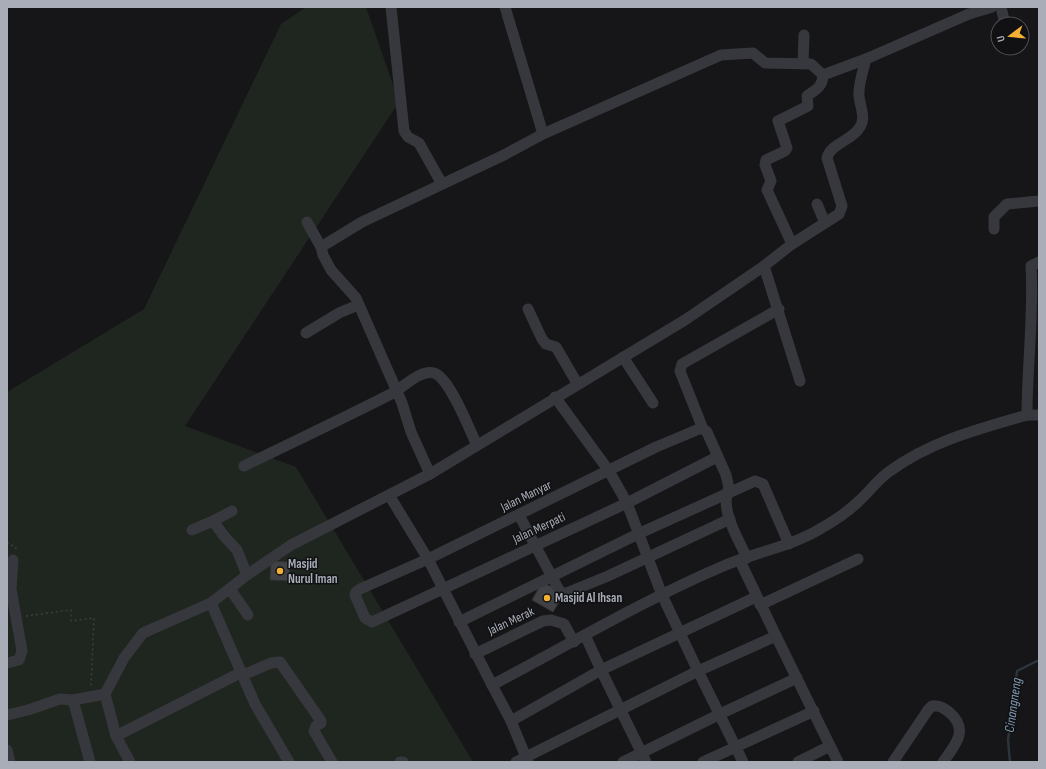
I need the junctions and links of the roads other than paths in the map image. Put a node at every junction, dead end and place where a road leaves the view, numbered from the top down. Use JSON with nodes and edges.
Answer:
{"nodes":[{"id":1,"x":391,"y":7,"type":"edge"},
{"id":2,"x":506,"y":7,"type":"edge"},
{"id":3,"x":992,"y":7,"type":"edge"},
{"id":4,"x":804,"y":35,"type":"dead end"},
{"id":5,"x":866,"y":59,"type":"junction"},
{"id":6,"x":803,"y":63,"type":"junction"},
{"id":7,"x":823,"y":75,"type":"junction"},
{"id":8,"x":543,"y":134,"type":"junction"},
{"id":9,"x":442,"y":184,"type":"junction"},
{"id":10,"x":1039,"y":201,"type":"edge"},
{"id":11,"x":817,"y":204,"type":"dead end"},
{"id":12,"x":307,"y":222,"type":"dead end"},
{"id":13,"x":824,"y":223,"type":"junction"},
{"id":14,"x":994,"y":229,"type":"dead end"},
{"id":15,"x":792,"y":244,"type":"junction"},
{"id":16,"x":321,"y":247,"type":"junction"},
{"id":17,"x":1039,"y":262,"type":"edge"},
{"id":18,"x":764,"y":266,"type":"junction"},
{"id":19,"x":358,"y":305,"type":"junction"},
{"id":20,"x":528,"y":309,"type":"dead end"},
{"id":21,"x":779,"y":309,"type":"junction"},
{"id":22,"x":306,"y":333,"type":"dead end"},
{"id":23,"x":623,"y":358,"type":"junction"},
{"id":24,"x":800,"y":381,"type":"dead end"},
{"id":25,"x":577,"y":383,"type":"junction"},
{"id":26,"x":397,"y":391,"type":"junction"},
{"id":27,"x":555,"y":397,"type":"junction"},
{"id":28,"x":653,"y":403,"type":"dead end"},
{"id":29,"x":1027,"y":415,"type":"junction"},
{"id":30,"x":1039,"y":415,"type":"edge"},
{"id":31,"x":703,"y":429,"type":"junction"},
{"id":32,"x":477,"y":445,"type":"junction"},
{"id":33,"x":717,"y":457,"type":"junction"},
{"id":34,"x":244,"y":466,"type":"dead end"},
{"id":35,"x":609,"y":471,"type":"junction"},
{"id":36,"x":430,"y":474,"type":"junction"},
{"id":37,"x":389,"y":495,"type":"junction"},
{"id":38,"x":726,"y":495,"type":"junction"},
{"id":39,"x":627,"y":503,"type":"junction"},
{"id":40,"x":232,"y":511,"type":"dead end"},
{"id":41,"x":519,"y":515,"type":"junction"},
{"id":42,"x":730,"y":519,"type":"junction"},
{"id":43,"x":213,"y":521,"type":"junction"},
{"id":44,"x":192,"y":530,"type":"dead end"},
{"id":45,"x":640,"y":534,"type":"junction"},
{"id":46,"x":536,"y":544,"type":"junction"},
{"id":47,"x":789,"y":544,"type":"junction"},
{"id":48,"x":648,"y":557,"type":"junction"},
{"id":49,"x":428,"y":559,"type":"junction"},
{"id":50,"x":743,"y":559,"type":"junction"},
{"id":51,"x":858,"y":559,"type":"dead end"},
{"id":52,"x":13,"y":560,"type":"dead end"},
{"id":53,"x":247,"y":575,"type":"junction"},
{"id":54,"x":552,"y":575,"type":"junction"},
{"id":55,"x":230,"y":589,"type":"junction"},
{"id":56,"x":444,"y":589,"type":"junction"},
{"id":57,"x":662,"y":595,"type":"junction"},
{"id":58,"x":758,"y":601,"type":"junction"},
{"id":59,"x":211,"y":603,"type":"junction"},
{"id":60,"x":248,"y":616,"type":"dead end"},
{"id":61,"x":372,"y":622,"type":"joint"},
{"id":62,"x":459,"y":622,"type":"junction"},
{"id":63,"x":680,"y":632,"type":"junction"},
{"id":64,"x":585,"y":635,"type":"junction"},
{"id":65,"x":776,"y":636,"type":"junction"},
{"id":66,"x":574,"y":642,"type":"junction"},
{"id":67,"x":475,"y":654,"type":"junction"},
{"id":68,"x":7,"y":663,"type":"edge"},
{"id":69,"x":601,"y":670,"type":"junction"},
{"id":70,"x":698,"y":671,"type":"junction"},
{"id":71,"x":242,"y":674,"type":"junction"},
{"id":72,"x":797,"y":678,"type":"junction"},
{"id":73,"x":492,"y":685,"type":"junction"},
{"id":74,"x":105,"y":694,"type":"junction"},
{"id":75,"x":73,"y":700,"type":"junction"},
{"id":76,"x":620,"y":709,"type":"junction"},
{"id":77,"x":814,"y":711,"type":"junction"},
{"id":78,"x":7,"y":714,"type":"edge"},
{"id":79,"x":720,"y":714,"type":"junction"},
{"id":80,"x":510,"y":721,"type":"junction"},
{"id":81,"x":116,"y":736,"type":"junction"},
{"id":82,"x":735,"y":746,"type":"junction"},
{"id":83,"x":830,"y":746,"type":"junction"},
{"id":84,"x":7,"y":750,"type":"edge"},
{"id":85,"x":644,"y":757,"type":"edge"},
{"id":86,"x":523,"y":760,"type":"edge"},
{"id":87,"x":10,"y":762,"type":"edge"},
{"id":88,"x":90,"y":762,"type":"edge"},
{"id":89,"x":130,"y":762,"type":"edge"},
{"id":90,"x":290,"y":762,"type":"edge"},
{"id":91,"x":332,"y":762,"type":"edge"},
{"id":92,"x":400,"y":762,"type":"edge"},
{"id":93,"x":403,"y":762,"type":"edge"},
{"id":94,"x":623,"y":762,"type":"edge"},
{"id":95,"x":703,"y":762,"type":"edge"},
{"id":96,"x":743,"y":762,"type":"edge"},
{"id":97,"x":798,"y":762,"type":"edge"},
{"id":98,"x":838,"y":762,"type":"edge"},
{"id":99,"x":893,"y":762,"type":"edge"},
{"id":100,"x":943,"y":762,"type":"edge"}],
"edges":[{"from":1,"to":9,"type":"street"},
{"from":2,"to":8,"type":"street"},
{"from":3,"to":5,"type":"street"},
{"from":4,"to":6,"type":"street"},
{"from":5,"to":7,"type":"street"},
{"from":5,"to":13,"type":"street"},
{"from":6,"to":7,"type":"street"},
{"from":6,"to":8,"type":"street"},
{"from":7,"to":15,"type":"street"},
{"from":8,"to":9,"type":"street"},
{"from":9,"to":16,"type":"street"},
{"from":10,"to":14,"type":"street"},
{"from":11,"to":13,"type":"street"},
{"from":12,"to":16,"type":"street"},
{"from":13,"to":15,"type":"street"},
{"from":15,"to":18,"type":"street"},
{"from":16,"to":19,"type":"street"},
{"from":17,"to":29,"type":"street"},
{"from":18,"to":21,"type":"street"},
{"from":18,"to":23,"type":"street"},
{"from":19,"to":22,"type":"street"},
{"from":19,"to":26,"type":"street"},
{"from":20,"to":25,"type":"street"},
{"from":21,"to":24,"type":"street"},
{"from":21,"to":31,"type":"street"},
{"from":23,"to":25,"type":"street"},
{"from":23,"to":28,"type":"street"},
{"from":25,"to":27,"type":"street"},
{"from":26,"to":32,"type":"street"},
{"from":26,"to":34,"type":"street"},
{"from":26,"to":36,"type":"street"},
{"from":27,"to":32,"type":"street"},
{"from":27,"to":35,"type":"street"},
{"from":29,"to":30,"type":"street"},
{"from":29,"to":47,"type":"street"},
{"from":31,"to":33,"type":"street"},
{"from":31,"to":35,"type":"street","name":"Jalan Manyar"},
{"from":32,"to":36,"type":"street"},
{"from":33,"to":38,"type":"street"},
{"from":33,"to":39,"type":"street","name":"Jalan Merpati"},
{"from":35,"to":39,"type":"street"},
{"from":35,"to":41,"type":"street","name":"Jalan Manyar"},
{"from":36,"to":37,"type":"street"},
{"from":37,"to":49,"type":"street"},
{"from":37,"to":53,"type":"street"},
{"from":38,"to":42,"type":"street"},
{"from":38,"to":45,"type":"street"},
{"from":38,"to":47,"type":"street"},
{"from":39,"to":45,"type":"street"},
{"from":39,"to":46,"type":"street","name":"Jalan Merpati"},
{"from":40,"to":43,"type":"street"},
{"from":41,"to":46,"type":"street"},
{"from":41,"to":49,"type":"street","name":"Jalan Manyar"},
{"from":42,"to":48,"type":"street"},
{"from":42,"to":50,"type":"street"},
{"from":43,"to":44,"type":"street"},
{"from":43,"to":53,"type":"street"},
{"from":45,"to":48,"type":"street"},
{"from":45,"to":54,"type":"street"},
{"from":46,"to":54,"type":"street"},
{"from":46,"to":56,"type":"street","name":"Jalan Merpati"},
{"from":47,"to":50,"type":"street"},
{"from":48,"to":54,"type":"street"},
{"from":48,"to":57,"type":"street"},
{"from":49,"to":56,"type":"street"},
{"from":49,"to":61,"type":"street","name":"Jalan Manyar"},
{"from":50,"to":57,"type":"street"},
{"from":50,"to":58,"type":"street"},
{"from":51,"to":58,"type":"street"},
{"from":52,"to":68,"type":"street"},
{"from":53,"to":55,"type":"street"},
{"from":54,"to":62,"type":"street"},
{"from":55,"to":59,"type":"street"},
{"from":55,"to":60,"type":"street"},
{"from":56,"to":61,"type":"street","name":"Jalan Merpati"},
{"from":56,"to":62,"type":"street"},
{"from":57,"to":63,"type":"street"},
{"from":57,"to":64,"type":"street"},
{"from":58,"to":63,"type":"street"},
{"from":58,"to":65,"type":"street"},
{"from":59,"to":71,"type":"street"},
{"from":59,"to":74,"type":"street"},
{"from":62,"to":67,"type":"street"},
{"from":63,"to":69,"type":"street"},
{"from":63,"to":70,"type":"street"},
{"from":64,"to":66,"type":"street"},
{"from":64,"to":69,"type":"street"},
{"from":65,"to":70,"type":"street"},
{"from":65,"to":72,"type":"street"},
{"from":66,"to":67,"type":"street","name":"Jalan Merak"},
{"from":66,"to":73,"type":"street"},
{"from":67,"to":73,"type":"street"},
{"from":69,"to":76,"type":"street"},
{"from":69,"to":80,"type":"street"},
{"from":70,"to":76,"type":"street"},
{"from":70,"to":79,"type":"street"},
{"from":71,"to":81,"type":"street"},
{"from":71,"to":90,"type":"street"},
{"from":71,"to":91,"type":"street"},
{"from":72,"to":77,"type":"street"},
{"from":72,"to":79,"type":"street"},
{"from":73,"to":80,"type":"street"},
{"from":74,"to":75,"type":"street"},
{"from":74,"to":81,"type":"street"},
{"from":75,"to":78,"type":"street"},
{"from":75,"to":88,"type":"street"},
{"from":76,"to":85,"type":"street"},
{"from":76,"to":86,"type":"street"},
{"from":77,"to":82,"type":"street"},
{"from":77,"to":83,"type":"street"},
{"from":79,"to":82,"type":"street"},
{"from":79,"to":85,"type":"street"},
{"from":80,"to":86,"type":"street"},
{"from":81,"to":89,"type":"street"},
{"from":82,"to":95,"type":"street"},
{"from":82,"to":96,"type":"street"},
{"from":83,"to":97,"type":"street"},
{"from":83,"to":98,"type":"street"},
{"from":84,"to":87,"type":"street"},
{"from":85,"to":94,"type":"street"},
{"from":92,"to":93,"type":"street"},
{"from":99,"to":100,"type":"street"}]}
